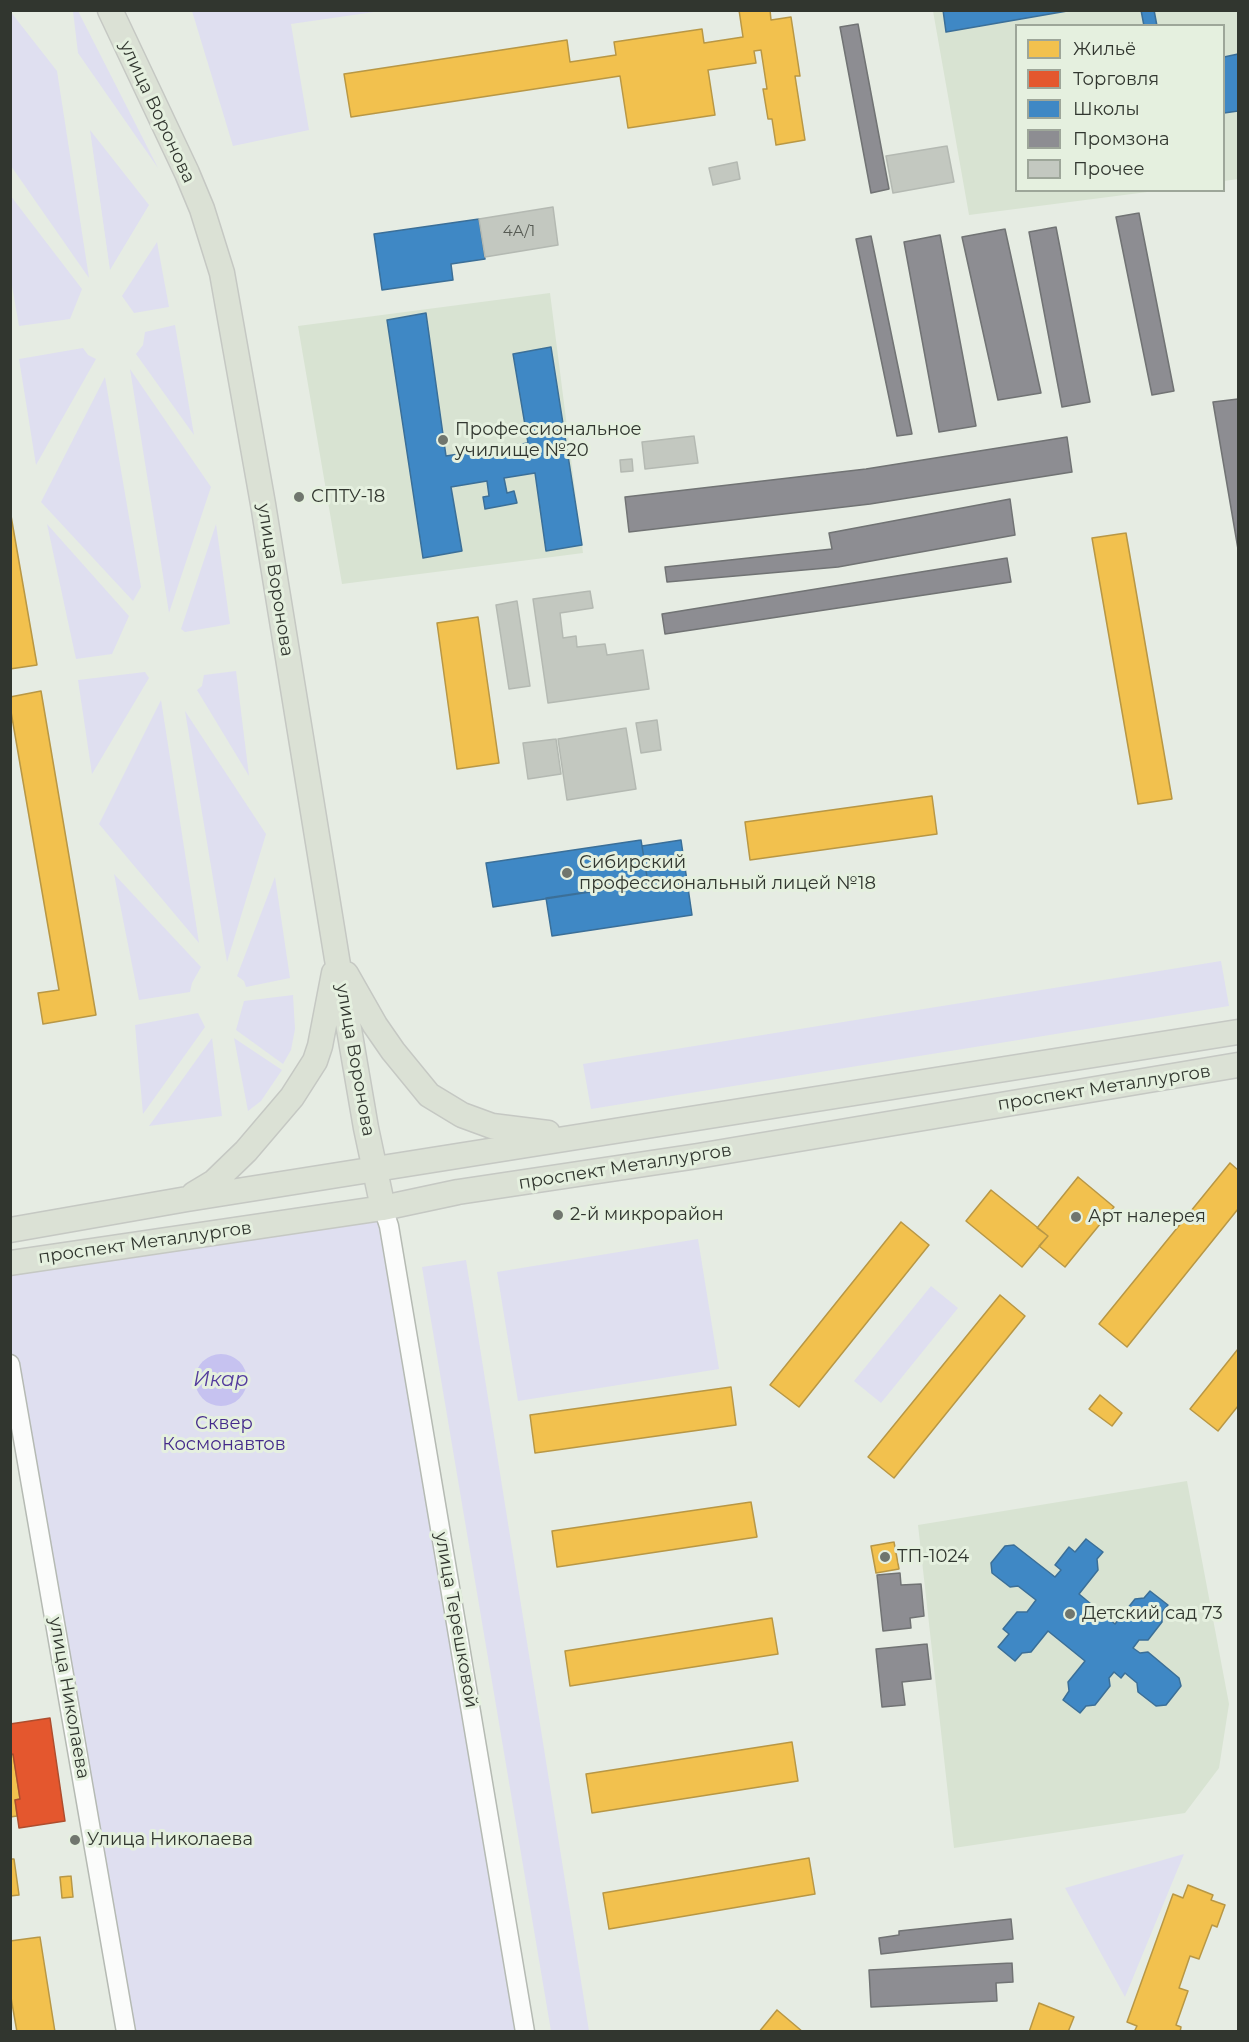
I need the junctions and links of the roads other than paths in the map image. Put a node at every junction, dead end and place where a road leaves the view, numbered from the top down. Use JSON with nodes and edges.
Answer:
{"nodes":[{"id":1,"x":110,"y":10,"type":"edge"},
{"id":2,"x":337,"y":959,"type":"junction"},
{"id":3,"x":1239,"y":1032,"type":"edge"},
{"id":4,"x":1239,"y":1065,"type":"edge"},
{"id":5,"x":592,"y":1134,"type":"junction"},
{"id":6,"x":375,"y":1170,"type":"junction"},
{"id":7,"x":187,"y":1199,"type":"junction"},
{"id":8,"x":383,"y":1208,"type":"junction"},
{"id":9,"x":10,"y":1230,"type":"edge"},
{"id":10,"x":10,"y":1263,"type":"edge"},
{"id":11,"x":10,"y":1364,"type":"edge"},
{"id":12,"x":126,"y":2031,"type":"edge"},
{"id":13,"x":525,"y":2031,"type":"edge"}],
"edges":[{"from":1,"to":2,"type":"main road","name":"улица Воронова"},
{"from":2,"to":5,"type":"main road"},
{"from":2,"to":6,"type":"main road","name":"улица Воронова"},
{"from":2,"to":7,"type":"main road"},
{"from":3,"to":5,"type":"main road","name":"проспект Металлургов"},
{"from":4,"to":8,"type":"main road","name":"проспект Металлургов"},
{"from":5,"to":6,"type":"main road","name":"проспект Металлургов"},
{"from":6,"to":7,"type":"main road","name":"проспект Металлургов"},
{"from":6,"to":8,"type":"main road","name":"улица Воронова"},
{"from":7,"to":9,"type":"main road","name":"проспект Металлургов"},
{"from":8,"to":10,"type":"main road","name":"проспект Металлургов"},
{"from":8,"to":13,"type":"street","name":"улица Терешковой"},
{"from":11,"to":12,"type":"street","name":"улица Николаева"}]}
